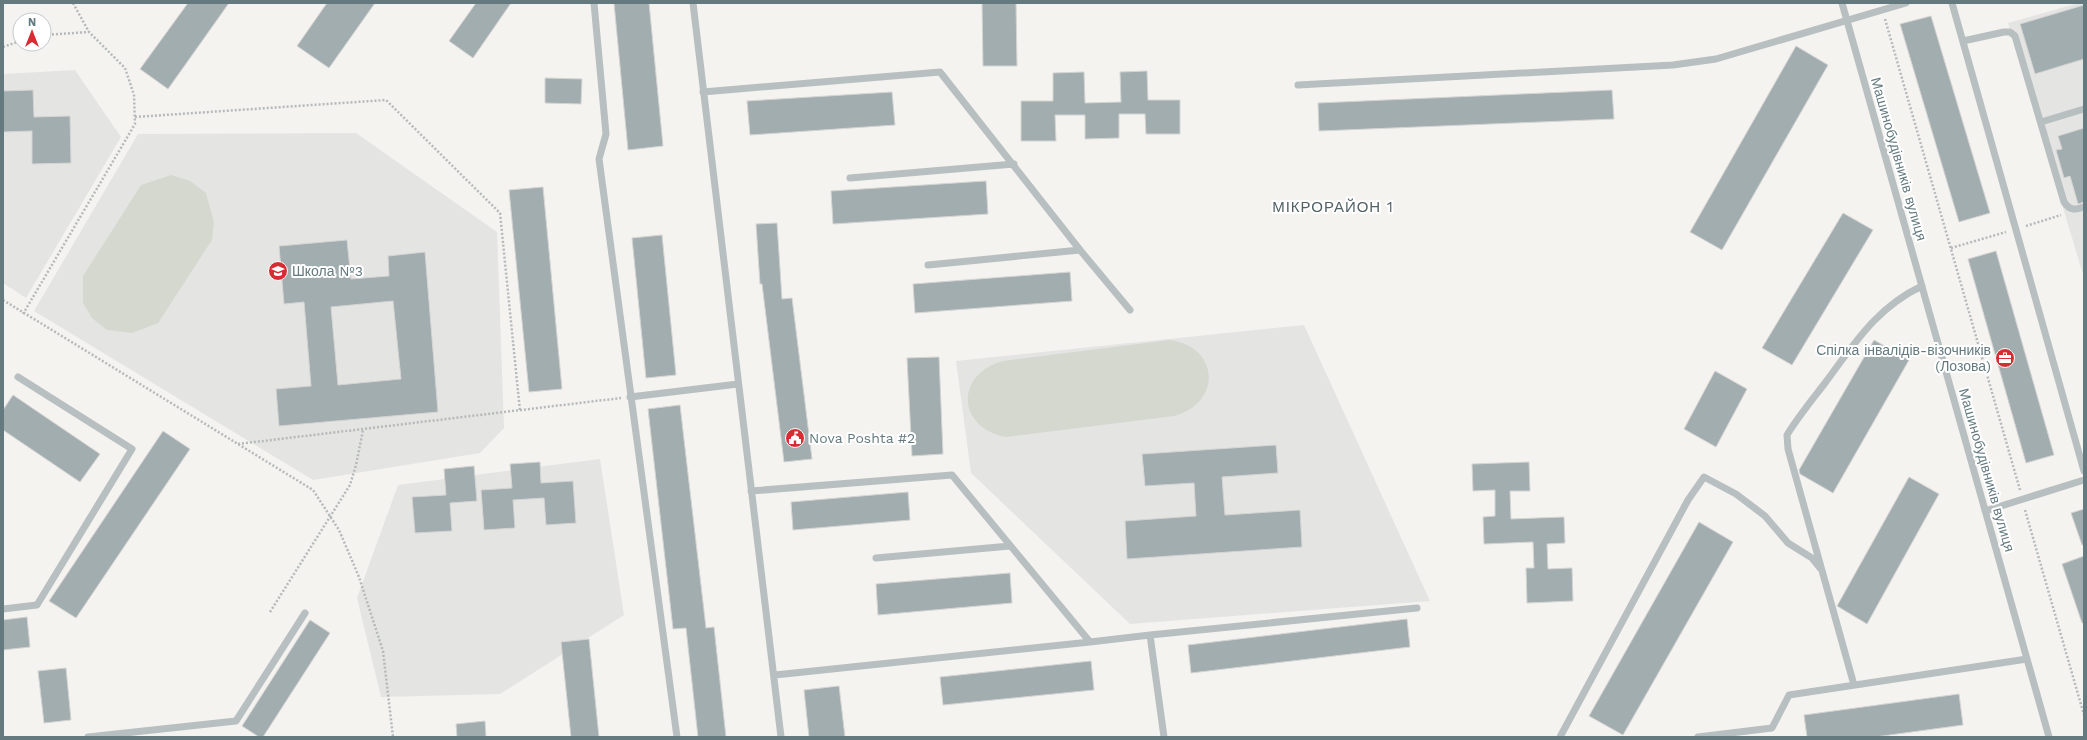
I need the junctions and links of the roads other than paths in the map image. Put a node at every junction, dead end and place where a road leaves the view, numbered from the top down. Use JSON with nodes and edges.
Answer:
{"nodes":[{"id":1,"x":594,"y":3,"type":"edge"},
{"id":2,"x":693,"y":3,"type":"edge"},
{"id":3,"x":1842,"y":3,"type":"edge"},
{"id":4,"x":1906,"y":3,"type":"edge"},
{"id":5,"x":1952,"y":3,"type":"edge"},
{"id":6,"x":1847,"y":21,"type":"junction"},
{"id":7,"x":1963,"y":41,"type":"junction"},
{"id":8,"x":1298,"y":85,"type":"dead end"},
{"id":9,"x":704,"y":92,"type":"junction"},
{"id":10,"x":2084,"y":109,"type":"edge"},
{"id":11,"x":2040,"y":122,"type":"junction"},
{"id":12,"x":1014,"y":164,"type":"junction"},
{"id":13,"x":850,"y":178,"type":"dead end"},
{"id":14,"x":2084,"y":207,"type":"edge"},
{"id":15,"x":1080,"y":250,"type":"junction"},
{"id":16,"x":928,"y":265,"type":"dead end"},
{"id":17,"x":1922,"y":286,"type":"junction"},
{"id":18,"x":1130,"y":310,"type":"dead end"},
{"id":19,"x":18,"y":377,"type":"dead end"},
{"id":20,"x":738,"y":384,"type":"junction"},
{"id":21,"x":630,"y":397,"type":"junction"},
{"id":22,"x":2084,"y":471,"type":"edge"},
{"id":23,"x":2084,"y":480,"type":"edge"},
{"id":24,"x":751,"y":491,"type":"junction"},
{"id":25,"x":1985,"y":511,"type":"junction"},
{"id":26,"x":1010,"y":546,"type":"junction"},
{"id":27,"x":876,"y":558,"type":"dead end"},
{"id":28,"x":1822,"y":571,"type":"junction"},
{"id":29,"x":1417,"y":608,"type":"dead end"},
{"id":30,"x":3,"y":609,"type":"edge"},
{"id":31,"x":305,"y":613,"type":"dead end"},
{"id":32,"x":1150,"y":636,"type":"junction"},
{"id":33,"x":1090,"y":642,"type":"junction"},
{"id":34,"x":2027,"y":659,"type":"junction"},
{"id":35,"x":774,"y":675,"type":"junction"},
{"id":36,"x":1854,"y":685,"type":"junction"},
{"id":37,"x":88,"y":737,"type":"edge"},
{"id":38,"x":677,"y":737,"type":"edge"},
{"id":39,"x":781,"y":737,"type":"edge"},
{"id":40,"x":1164,"y":737,"type":"edge"},
{"id":41,"x":1560,"y":737,"type":"edge"},
{"id":42,"x":1698,"y":737,"type":"edge"},
{"id":43,"x":2049,"y":737,"type":"edge"}],
"edges":[{"from":1,"to":21,"type":"street"},
{"from":2,"to":9,"type":"street"},
{"from":3,"to":6,"type":"street","name":"Машинобудівників вулиця"},
{"from":4,"to":6,"type":"street"},
{"from":5,"to":7,"type":"street"},
{"from":6,"to":8,"type":"street"},
{"from":6,"to":17,"type":"street","name":"Машинобудівників вулиця"},
{"from":7,"to":11,"type":"street"},
{"from":7,"to":22,"type":"street"},
{"from":9,"to":12,"type":"street"},
{"from":9,"to":20,"type":"street"},
{"from":10,"to":11,"type":"street"},
{"from":11,"to":14,"type":"street"},
{"from":12,"to":13,"type":"street"},
{"from":12,"to":15,"type":"street"},
{"from":15,"to":16,"type":"street"},
{"from":15,"to":18,"type":"street"},
{"from":17,"to":25,"type":"street","name":"Машинобудівників вулиця"},
{"from":17,"to":28,"type":"street"},
{"from":19,"to":30,"type":"street"},
{"from":20,"to":21,"type":"street"},
{"from":20,"to":24,"type":"street"},
{"from":21,"to":38,"type":"street"},
{"from":23,"to":25,"type":"street"},
{"from":24,"to":26,"type":"street"},
{"from":24,"to":35,"type":"street"},
{"from":25,"to":34,"type":"street","name":"Машинобудівників вулиця"},
{"from":26,"to":27,"type":"street"},
{"from":26,"to":33,"type":"street"},
{"from":28,"to":36,"type":"street"},
{"from":28,"to":41,"type":"street"},
{"from":29,"to":32,"type":"street"},
{"from":31,"to":37,"type":"street"},
{"from":32,"to":33,"type":"street"},
{"from":32,"to":40,"type":"street"},
{"from":33,"to":35,"type":"street"},
{"from":34,"to":36,"type":"street"},
{"from":34,"to":43,"type":"street","name":"Машинобудівників вулиця"},
{"from":35,"to":39,"type":"street"},
{"from":36,"to":42,"type":"street"}]}
